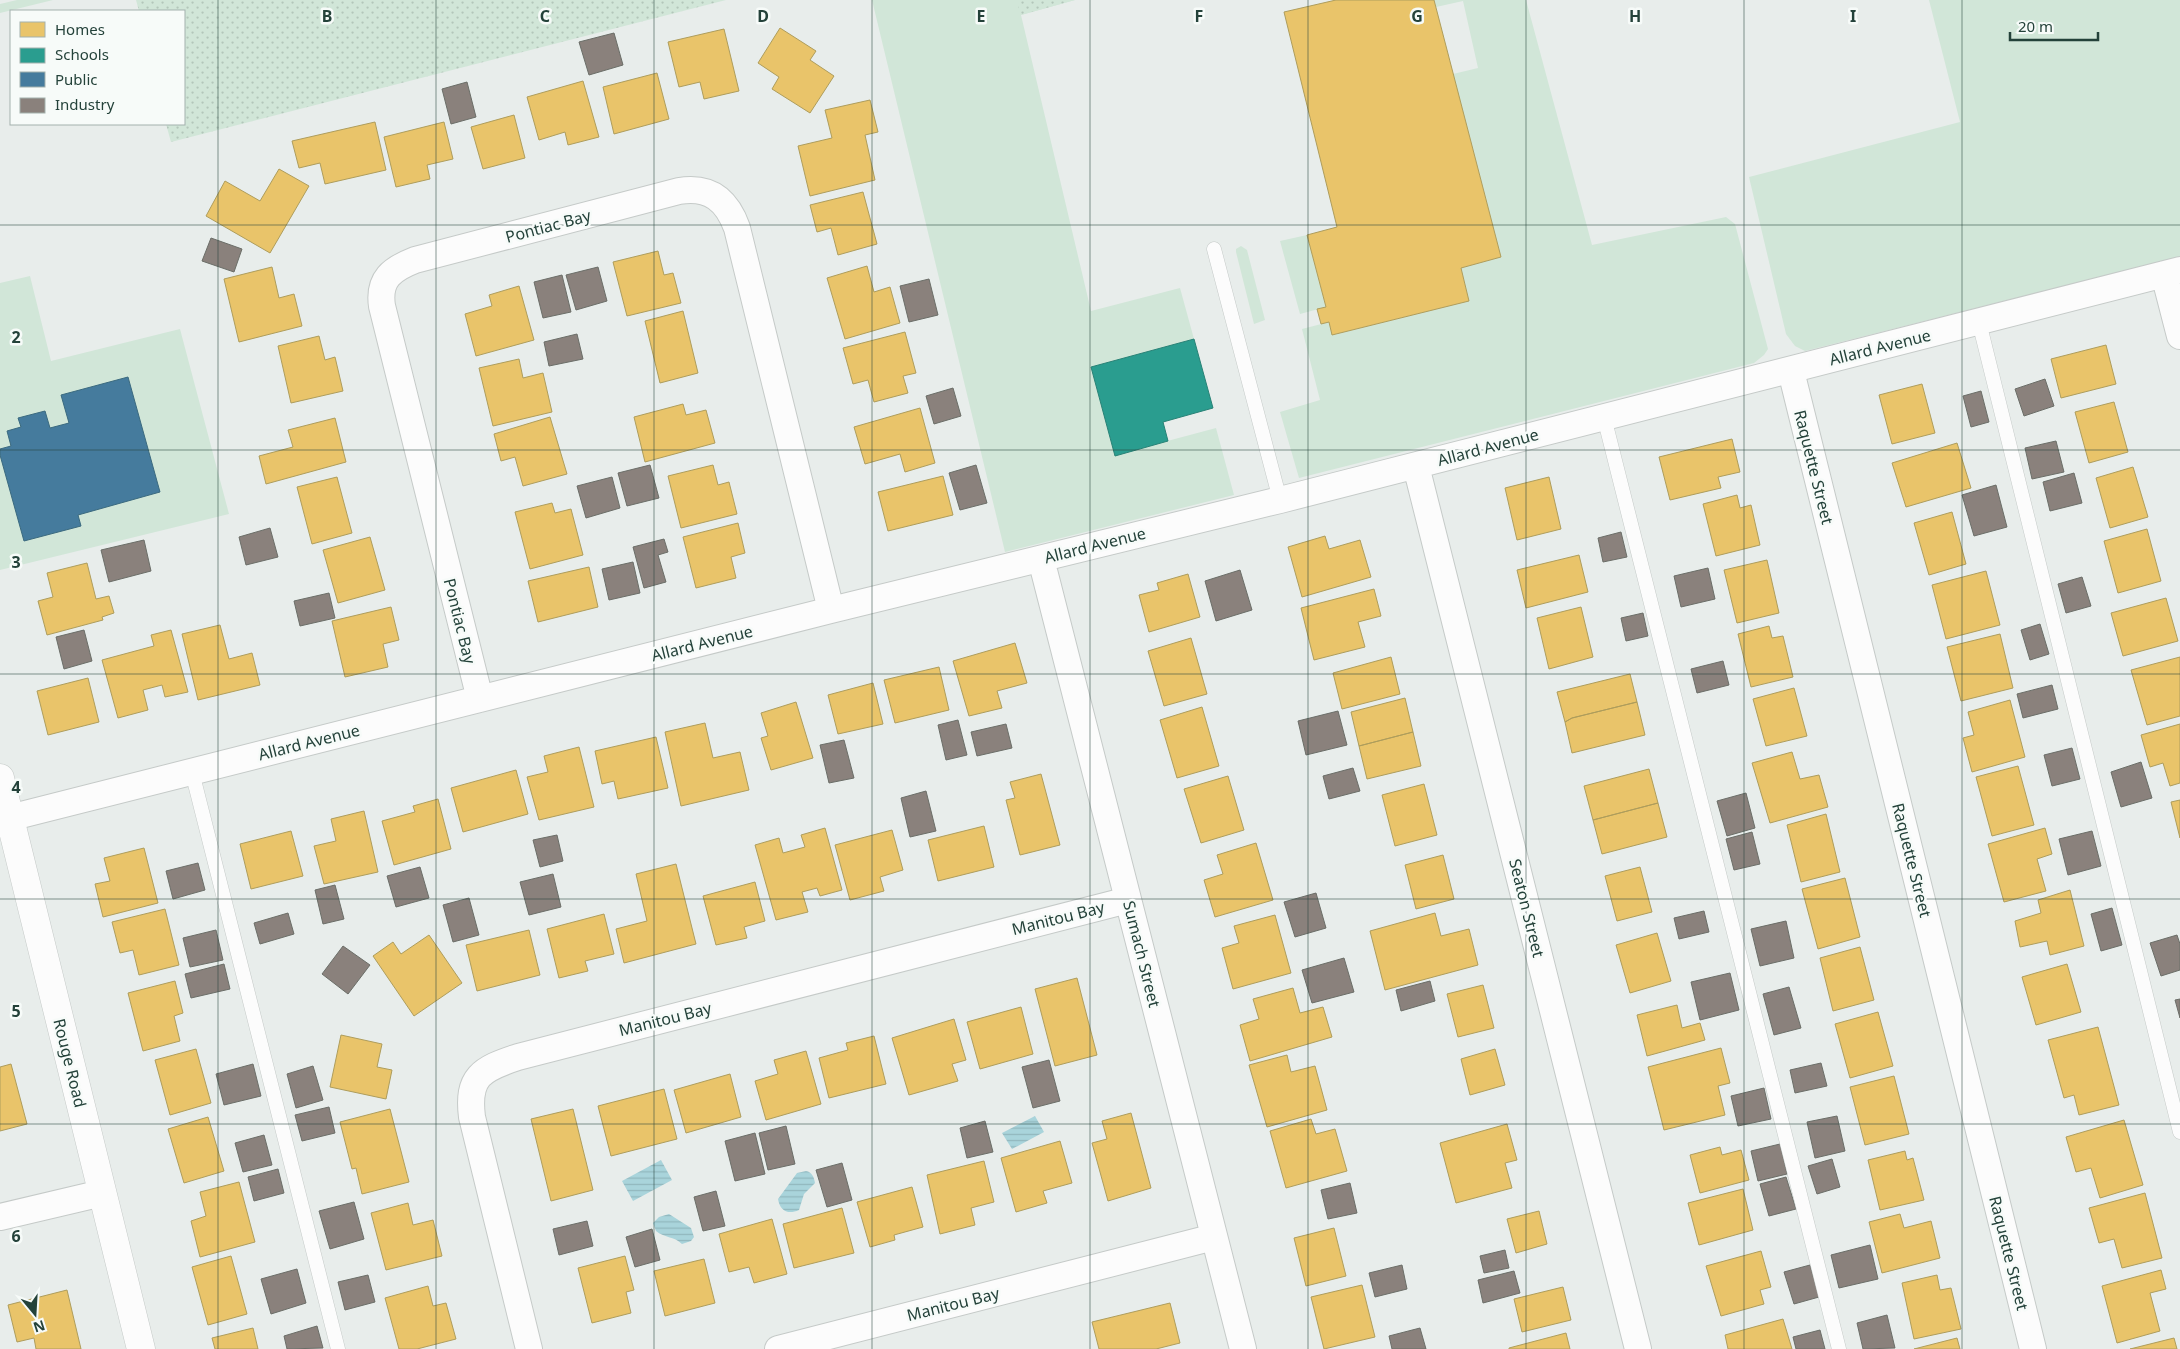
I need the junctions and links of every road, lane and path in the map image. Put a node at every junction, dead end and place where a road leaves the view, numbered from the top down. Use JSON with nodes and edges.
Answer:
{"nodes":[{"id":1,"x":1214,"y":248,"type":"dead end"},
{"id":2,"x":2172,"y":272,"type":"edge"},
{"id":3,"x":1980,"y":322,"type":"junction"},
{"id":4,"x":2180,"y":336,"type":"edge"},
{"id":5,"x":1791,"y":371,"type":"junction"},
{"id":6,"x":1604,"y":417,"type":"junction"},
{"id":7,"x":1416,"y":466,"type":"junction"},
{"id":8,"x":1280,"y":500,"type":"junction"},
{"id":9,"x":1041,"y":559,"type":"junction"},
{"id":10,"x":831,"y":610,"type":"junction"},
{"id":11,"x":480,"y":699,"type":"junction"},
{"id":12,"x":192,"y":772,"type":"junction"},
{"id":13,"x":0,"y":778,"type":"edge"},
{"id":14,"x":8,"y":835,"type":"edge"},
{"id":15,"x":1128,"y":900,"type":"junction"},
{"id":16,"x":2180,"y":1132,"type":"edge"},
{"id":17,"x":102,"y":1193,"type":"junction"},
{"id":18,"x":0,"y":1217,"type":"edge"},
{"id":19,"x":1214,"y":1238,"type":"junction"},
{"id":20,"x":141,"y":1349,"type":"edge"},
{"id":21,"x":338,"y":1349,"type":"edge"},
{"id":22,"x":529,"y":1349,"type":"edge"},
{"id":23,"x":778,"y":1349,"type":"edge"},
{"id":24,"x":1243,"y":1349,"type":"edge"},
{"id":25,"x":1638,"y":1349,"type":"edge"},
{"id":26,"x":1839,"y":1349,"type":"edge"},
{"id":27,"x":2033,"y":1349,"type":"edge"}],
"edges":[{"from":1,"to":8,"type":"lane"},
{"from":2,"to":3,"type":"street","name":"Allard Avenue"},
{"from":2,"to":4,"type":"street"},
{"from":3,"to":5,"type":"street","name":"Allard Avenue"},
{"from":3,"to":16,"type":"lane"},
{"from":5,"to":6,"type":"street","name":"Allard Avenue"},
{"from":5,"to":27,"type":"street","name":"Raquette Street"},
{"from":6,"to":7,"type":"street","name":"Allard Avenue"},
{"from":6,"to":26,"type":"lane"},
{"from":7,"to":8,"type":"street","name":"Allard Avenue"},
{"from":7,"to":25,"type":"street","name":"Seaton Street"},
{"from":8,"to":9,"type":"street","name":"Allard Avenue"},
{"from":9,"to":10,"type":"street","name":"Allard Avenue"},
{"from":9,"to":15,"type":"street","name":"Sumach Street"},
{"from":10,"to":11,"type":"street","name":"Allard Avenue"},
{"from":10,"to":11,"type":"street","name":"Pontiac Bay"},
{"from":11,"to":12,"type":"street","name":"Allard Avenue"},
{"from":12,"to":14,"type":"street","name":"Allard Avenue"},
{"from":12,"to":21,"type":"lane"},
{"from":13,"to":14,"type":"street","name":"Rouge Road"},
{"from":14,"to":17,"type":"street","name":"Rouge Road"},
{"from":15,"to":19,"type":"street","name":"Sumach Street"},
{"from":15,"to":22,"type":"street","name":"Manitou Bay"},
{"from":17,"to":18,"type":"street"},
{"from":17,"to":20,"type":"street","name":"Rouge Road"},
{"from":19,"to":23,"type":"street","name":"Manitou Bay"},
{"from":19,"to":24,"type":"street","name":"Sumach Street"}]}
